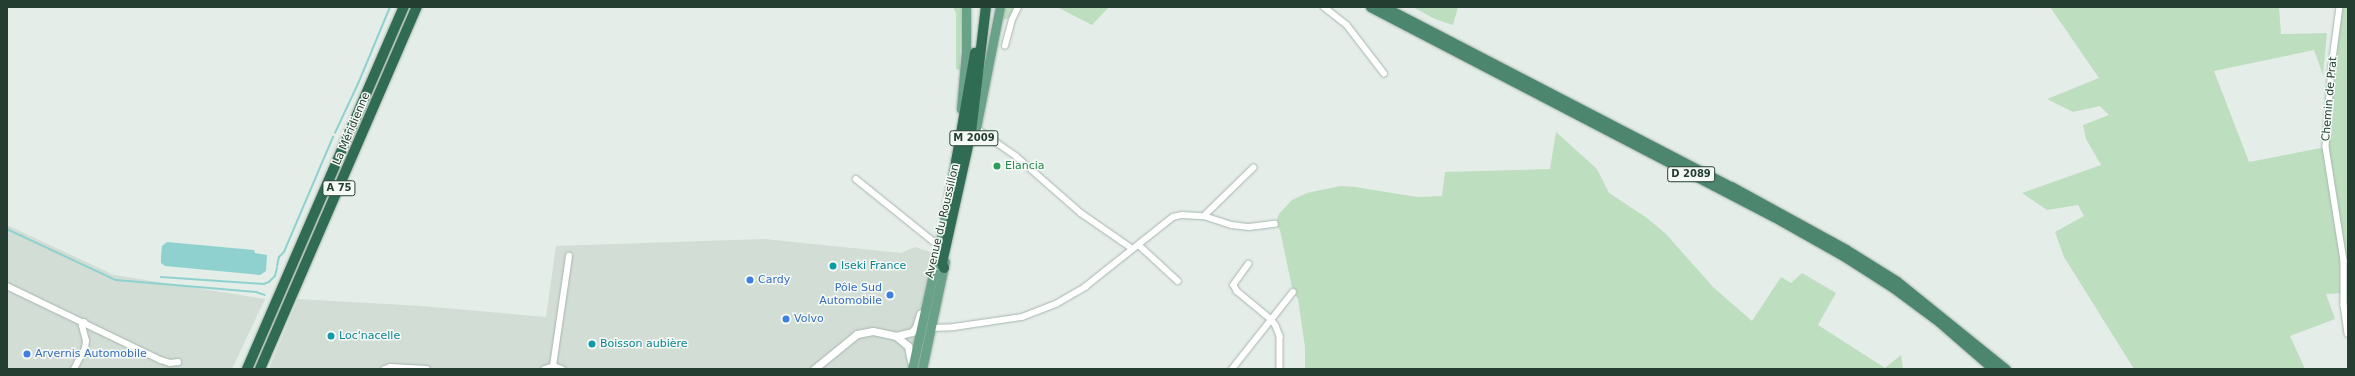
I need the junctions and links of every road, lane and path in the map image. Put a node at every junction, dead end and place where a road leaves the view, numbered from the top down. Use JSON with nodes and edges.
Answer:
{"nodes":[{"id":1,"x":404,"y":7,"type":"edge"},
{"id":2,"x":417,"y":7,"type":"edge"},
{"id":3,"x":966,"y":7,"type":"edge"},
{"id":4,"x":982,"y":7,"type":"edge"},
{"id":5,"x":986,"y":7,"type":"edge"},
{"id":6,"x":1000,"y":7,"type":"edge"},
{"id":7,"x":1018,"y":7,"type":"edge"},
{"id":8,"x":1324,"y":7,"type":"edge"},
{"id":9,"x":1370,"y":7,"type":"edge"},
{"id":10,"x":1385,"y":7,"type":"edge"},
{"id":11,"x":2340,"y":7,"type":"edge"},
{"id":12,"x":1005,"y":46,"type":"dead end"},
{"id":13,"x":1384,"y":74,"type":"dead end"},
{"id":14,"x":976,"y":128,"type":"junction"},
{"id":15,"x":956,"y":162,"type":"junction"},
{"id":16,"x":1253,"y":168,"type":"dead end"},
{"id":17,"x":856,"y":179,"type":"dead end"},
{"id":18,"x":1204,"y":216,"type":"junction"},
{"id":19,"x":1275,"y":224,"type":"dead end"},
{"id":20,"x":940,"y":243,"type":"junction"},
{"id":21,"x":1139,"y":245,"type":"junction"},
{"id":22,"x":1133,"y":250,"type":"junction"},
{"id":23,"x":569,"y":256,"type":"dead end"},
{"id":24,"x":1249,"y":264,"type":"dead end"},
{"id":25,"x":939,"y":269,"type":"junction"},
{"id":26,"x":1178,"y":281,"type":"dead end"},
{"id":27,"x":7,"y":286,"type":"edge"},
{"id":28,"x":1293,"y":292,"type":"dead end"},
{"id":29,"x":1272,"y":320,"type":"junction"},
{"id":30,"x":84,"y":323,"type":"junction"},
{"id":31,"x":931,"y":328,"type":"junction"},
{"id":32,"x":2348,"y":334,"type":"edge"},
{"id":33,"x":896,"y":336,"type":"junction"},
{"id":34,"x":178,"y":362,"type":"dead end"},
{"id":35,"x":553,"y":366,"type":"junction"},
{"id":36,"x":74,"y":369,"type":"edge"},
{"id":37,"x":247,"y":369,"type":"edge"},
{"id":38,"x":260,"y":369,"type":"edge"},
{"id":39,"x":384,"y":369,"type":"edge"},
{"id":40,"x":426,"y":369,"type":"edge"},
{"id":41,"x":544,"y":369,"type":"edge"},
{"id":42,"x":561,"y":369,"type":"edge"},
{"id":43,"x":814,"y":369,"type":"edge"},
{"id":44,"x":911,"y":369,"type":"edge"},
{"id":45,"x":922,"y":369,"type":"edge"},
{"id":46,"x":1232,"y":369,"type":"edge"},
{"id":47,"x":1280,"y":369,"type":"edge"},
{"id":48,"x":1993,"y":369,"type":"edge"},
{"id":49,"x":2006,"y":369,"type":"edge"}],
"edges":[{"from":1,"to":37,"type":"highway","name":"La Méridienne","number":"A 75"},
{"from":2,"to":38,"type":"highway","name":"La Méridienne","number":"A 75"},
{"from":3,"to":15,"type":"main road","name":"Avenue du Roussillon","number":"M 2009"},
{"from":4,"to":15,"type":"highway"},
{"from":5,"to":25,"type":"highway"},
{"from":6,"to":14,"type":"main road","name":"Avenue du Roussillon","number":"M 2009"},
{"from":7,"to":12,"type":"street"},
{"from":8,"to":13,"type":"street"},
{"from":9,"to":48,"type":"highway","number":"D 2089"},
{"from":10,"to":49,"type":"highway","number":"D 2089"},
{"from":11,"to":32,"type":"street","name":"Chemin de Prat"},
{"from":14,"to":22,"type":"street"},
{"from":14,"to":25,"type":"main road","name":"Avenue du Roussillon","number":"M 2009"},
{"from":15,"to":20,"type":"main road","name":"Avenue du Roussillon","number":"M 2009"},
{"from":16,"to":18,"type":"street"},
{"from":17,"to":20,"type":"street"},
{"from":18,"to":19,"type":"street"},
{"from":18,"to":21,"type":"street"},
{"from":20,"to":25,"type":"main road","name":"Avenue du Roussillon","number":"M 2009"},
{"from":21,"to":22,"type":"street"},
{"from":21,"to":26,"type":"street"},
{"from":22,"to":31,"type":"street"},
{"from":23,"to":35,"type":"street"},
{"from":24,"to":29,"type":"street"},
{"from":25,"to":31,"type":"main road","name":"Avenue du Roussillon","number":"M 2009"},
{"from":25,"to":33,"type":"street"},
{"from":25,"to":44,"type":"main road","name":"Avenue du Roussillon","number":"M 2009"},
{"from":27,"to":30,"type":"street"},
{"from":28,"to":29,"type":"street"},
{"from":29,"to":46,"type":"street"},
{"from":29,"to":47,"type":"street"},
{"from":30,"to":34,"type":"street"},
{"from":30,"to":36,"type":"street"},
{"from":31,"to":45,"type":"main road","name":"Avenue du Roussillon","number":"M 2009"},
{"from":33,"to":43,"type":"street"},
{"from":33,"to":44,"type":"street"},
{"from":35,"to":41,"type":"street"},
{"from":35,"to":42,"type":"street"},
{"from":39,"to":40,"type":"street"}]}
